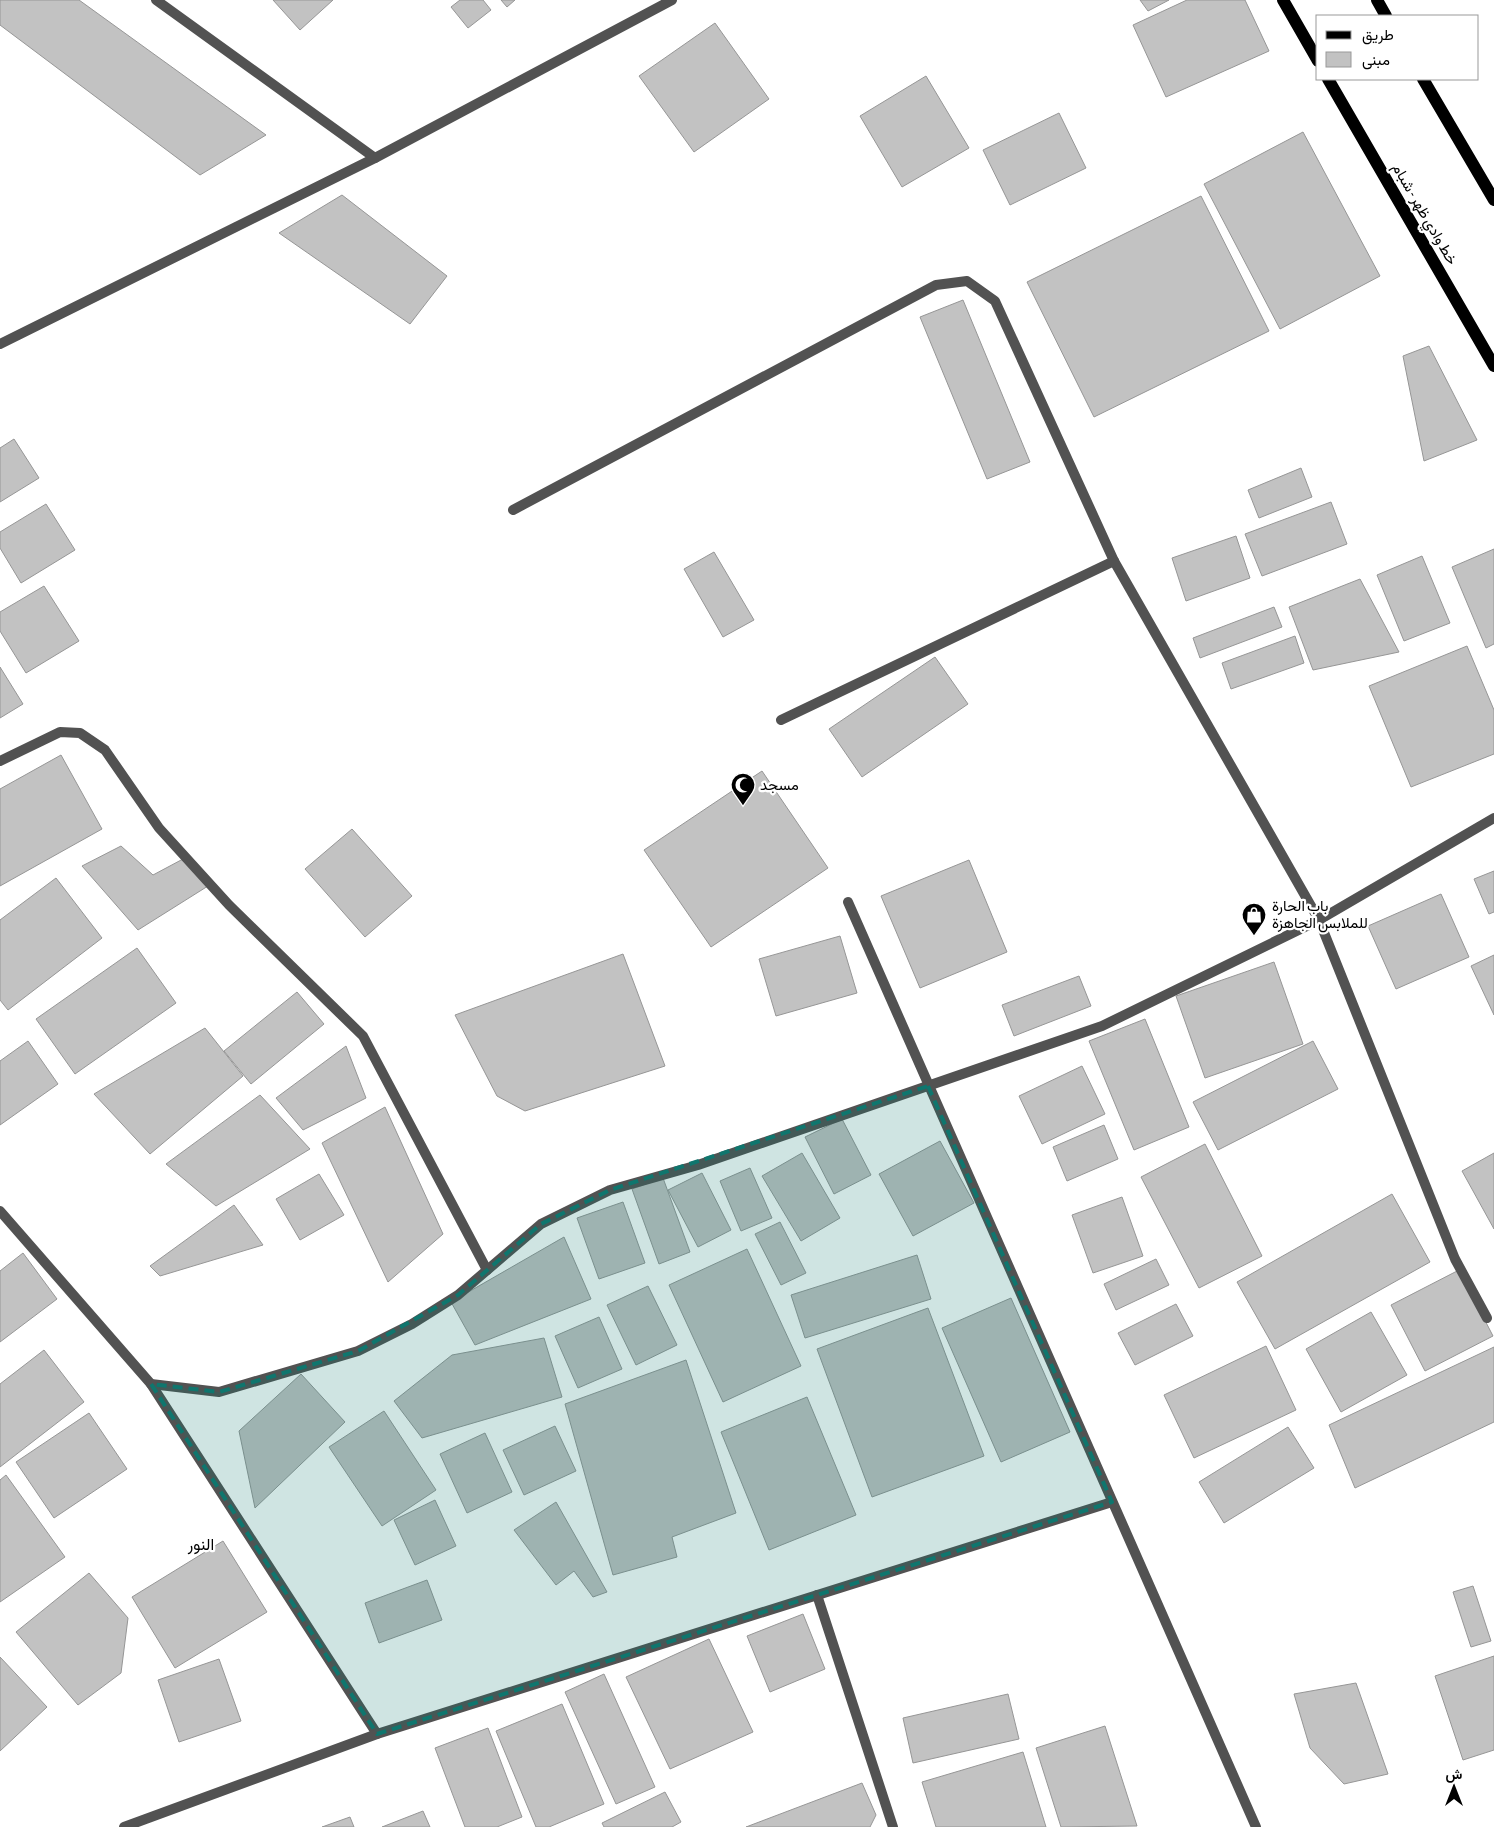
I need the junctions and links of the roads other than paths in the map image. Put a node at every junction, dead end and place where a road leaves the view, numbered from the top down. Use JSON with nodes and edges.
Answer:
{"nodes":[{"id":1,"x":156,"y":0,"type":"edge"},
{"id":2,"x":672,"y":0,"type":"edge"},
{"id":3,"x":1283,"y":0,"type":"edge"},
{"id":4,"x":1377,"y":0,"type":"edge"},
{"id":5,"x":1385,"y":15,"type":"edge"},
{"id":6,"x":1316,"y":58,"type":"edge"},
{"id":7,"x":1329,"y":80,"type":"edge"},
{"id":8,"x":1424,"y":80,"type":"edge"},
{"id":9,"x":375,"y":158,"type":"junction"},
{"id":10,"x":1494,"y":200,"type":"edge"},
{"id":11,"x":0,"y":344,"type":"edge"},
{"id":12,"x":1494,"y":366,"type":"edge"},
{"id":13,"x":513,"y":510,"type":"dead end"},
{"id":14,"x":1114,"y":561,"type":"junction"},
{"id":15,"x":781,"y":720,"type":"dead end"},
{"id":16,"x":0,"y":761,"type":"edge"},
{"id":17,"x":1494,"y":818,"type":"edge"},
{"id":18,"x":848,"y":902,"type":"dead end"},
{"id":19,"x":1319,"y":920,"type":"junction"},
{"id":20,"x":928,"y":1086,"type":"junction"},
{"id":21,"x":0,"y":1211,"type":"edge"},
{"id":22,"x":487,"y":1270,"type":"junction"},
{"id":23,"x":1487,"y":1318,"type":"dead end"},
{"id":24,"x":151,"y":1384,"type":"junction"},
{"id":25,"x":1112,"y":1502,"type":"junction"},
{"id":26,"x":817,"y":1595,"type":"junction"},
{"id":27,"x":377,"y":1734,"type":"junction"},
{"id":28,"x":124,"y":1827,"type":"edge"},
{"id":29,"x":893,"y":1827,"type":"edge"},
{"id":30,"x":1256,"y":1827,"type":"edge"}],
"edges":[{"from":1,"to":9,"type":"street"},
{"from":2,"to":9,"type":"street"},
{"from":3,"to":6,"type":"main road"},
{"from":4,"to":5,"type":"main road"},
{"from":7,"to":12,"type":"main road","name":"خط وادي ظهر - شبام"},
{"from":8,"to":10,"type":"main road"},
{"from":9,"to":11,"type":"street"},
{"from":13,"to":14,"type":"street"},
{"from":14,"to":15,"type":"street"},
{"from":14,"to":19,"type":"street"},
{"from":16,"to":22,"type":"street"},
{"from":17,"to":19,"type":"street"},
{"from":18,"to":20,"type":"street"},
{"from":19,"to":20,"type":"street"},
{"from":19,"to":23,"type":"street"},
{"from":20,"to":22,"type":"street"},
{"from":20,"to":25,"type":"street"},
{"from":21,"to":24,"type":"street"},
{"from":22,"to":24,"type":"street"},
{"from":24,"to":27,"type":"street"},
{"from":25,"to":26,"type":"street"},
{"from":25,"to":30,"type":"street"},
{"from":26,"to":27,"type":"street"},
{"from":26,"to":29,"type":"street"},
{"from":27,"to":28,"type":"street"}]}
